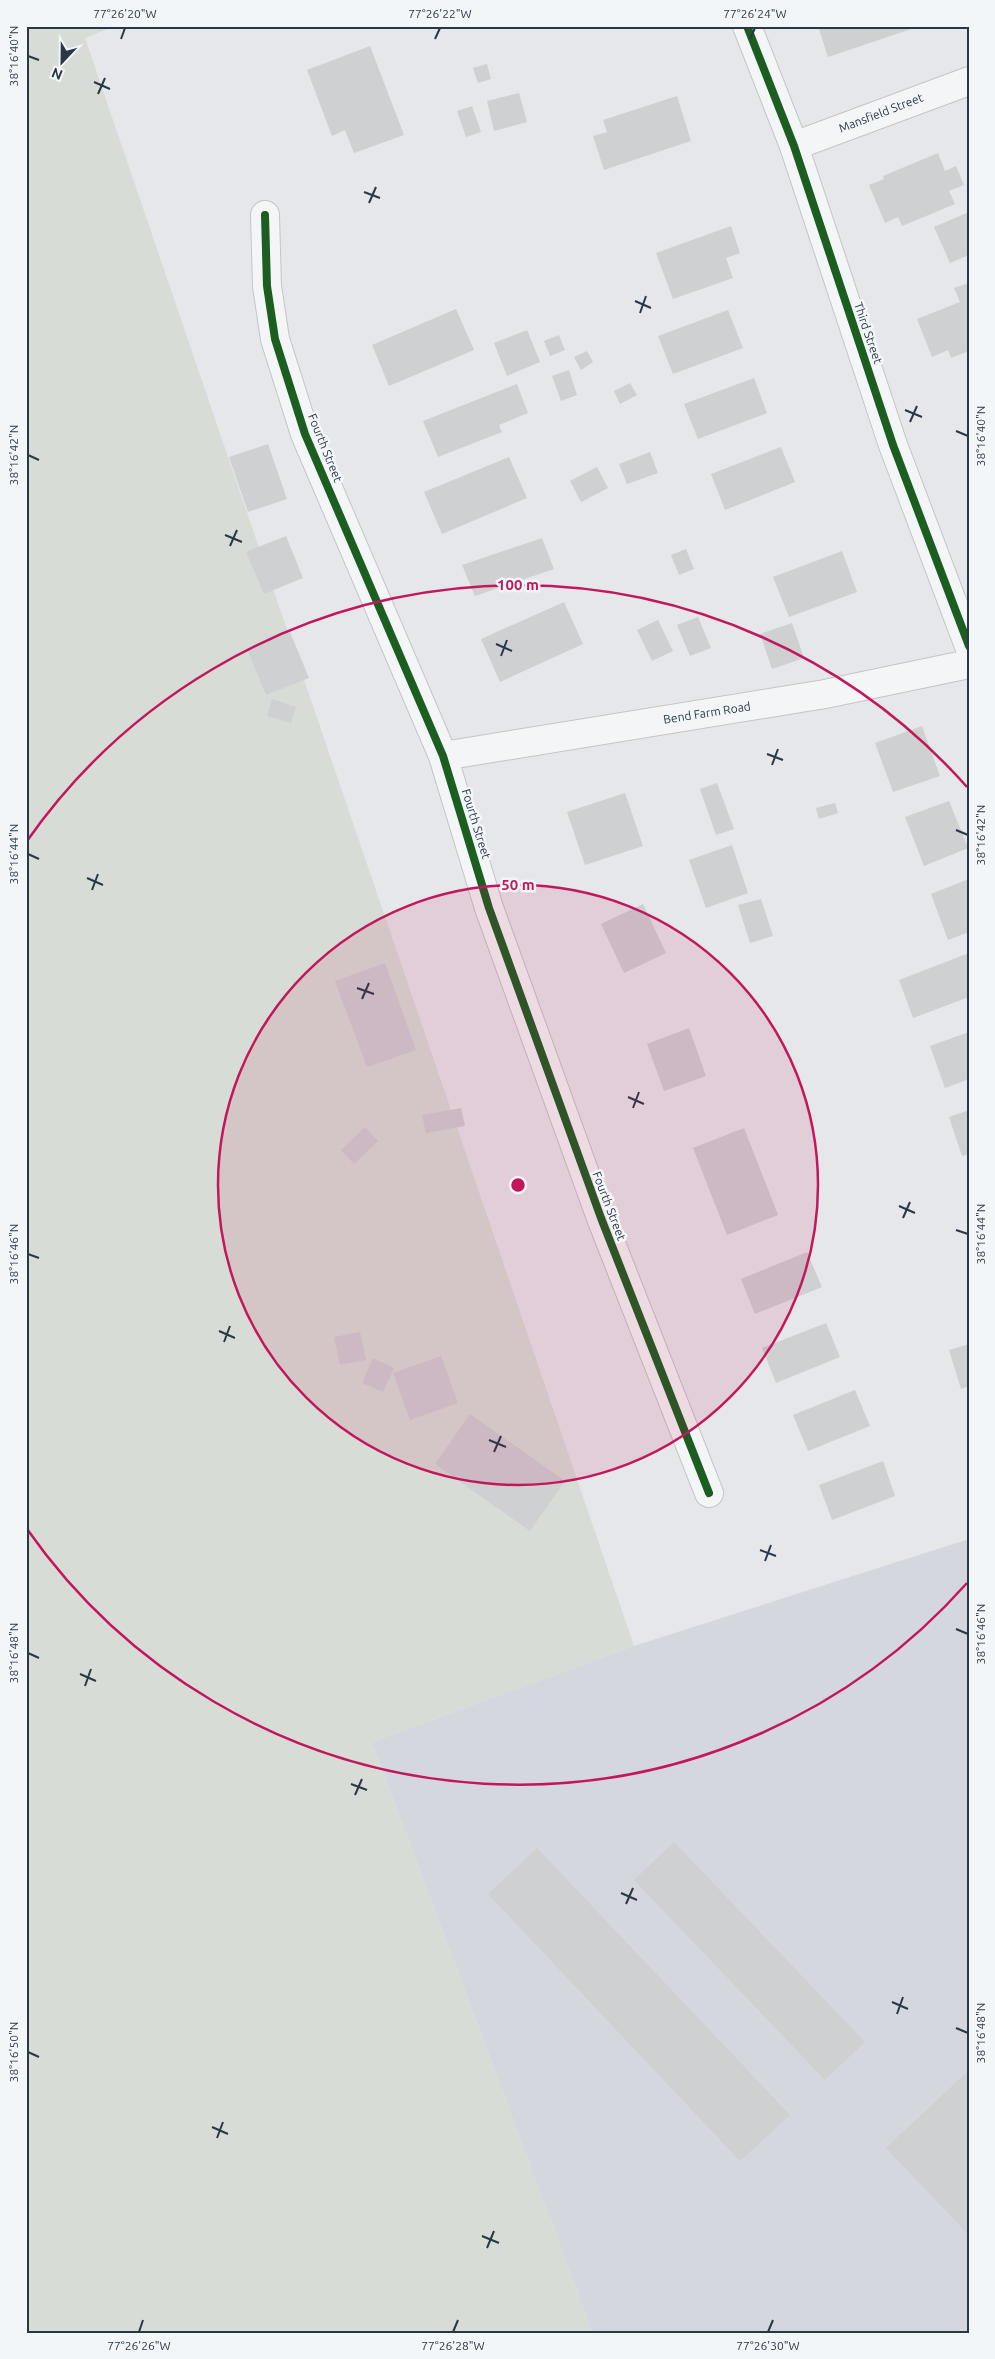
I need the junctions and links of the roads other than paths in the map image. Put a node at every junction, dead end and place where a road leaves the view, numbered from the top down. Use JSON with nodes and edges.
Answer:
{"nodes":[{"id":1,"x":747,"y":26,"type":"edge"},
{"id":2,"x":969,"y":81,"type":"edge"},
{"id":3,"x":794,"y":146,"type":"junction"},
{"id":4,"x":265,"y":215,"type":"dead end"},
{"id":5,"x":969,"y":646,"type":"edge"},
{"id":6,"x":969,"y":664,"type":"edge"},
{"id":7,"x":444,"y":756,"type":"junction"},
{"id":8,"x":709,"y":1493,"type":"dead end"}],
"edges":[{"from":1,"to":3,"type":"street","name":"Third Street"},
{"from":2,"to":3,"type":"street","name":"Mansfield Street"},
{"from":3,"to":5,"type":"street","name":"Third Street"},
{"from":4,"to":7,"type":"street","name":"Fourth Street"},
{"from":6,"to":7,"type":"street","name":"Bend Farm Road"},
{"from":7,"to":8,"type":"street","name":"Fourth Street"}]}
